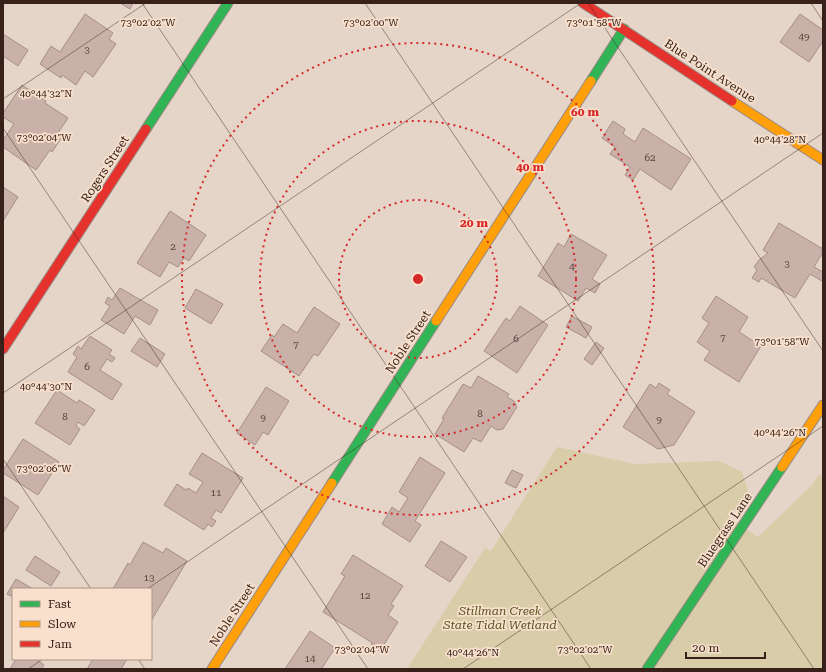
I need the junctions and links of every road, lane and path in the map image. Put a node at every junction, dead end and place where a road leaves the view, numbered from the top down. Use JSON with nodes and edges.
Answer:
{"nodes":[{"id":1,"x":228,"y":3,"type":"edge"},
{"id":2,"x":583,"y":3,"type":"edge"},
{"id":3,"x":624,"y":29,"type":"junction"},
{"id":4,"x":823,"y":160,"type":"edge"},
{"id":5,"x":3,"y":349,"type":"edge"},
{"id":6,"x":823,"y":405,"type":"edge"},
{"id":7,"x":212,"y":669,"type":"edge"},
{"id":8,"x":647,"y":669,"type":"edge"}],
"edges":[{"from":1,"to":5,"type":"street","name":"Rogers Street"},
{"from":2,"to":3,"type":"street","name":"Blue Point Avenue"},
{"from":3,"to":4,"type":"street","name":"Blue Point Avenue"},
{"from":3,"to":7,"type":"street","name":"Noble Street"},
{"from":6,"to":8,"type":"street","name":"Bluegrass Lane"}]}
